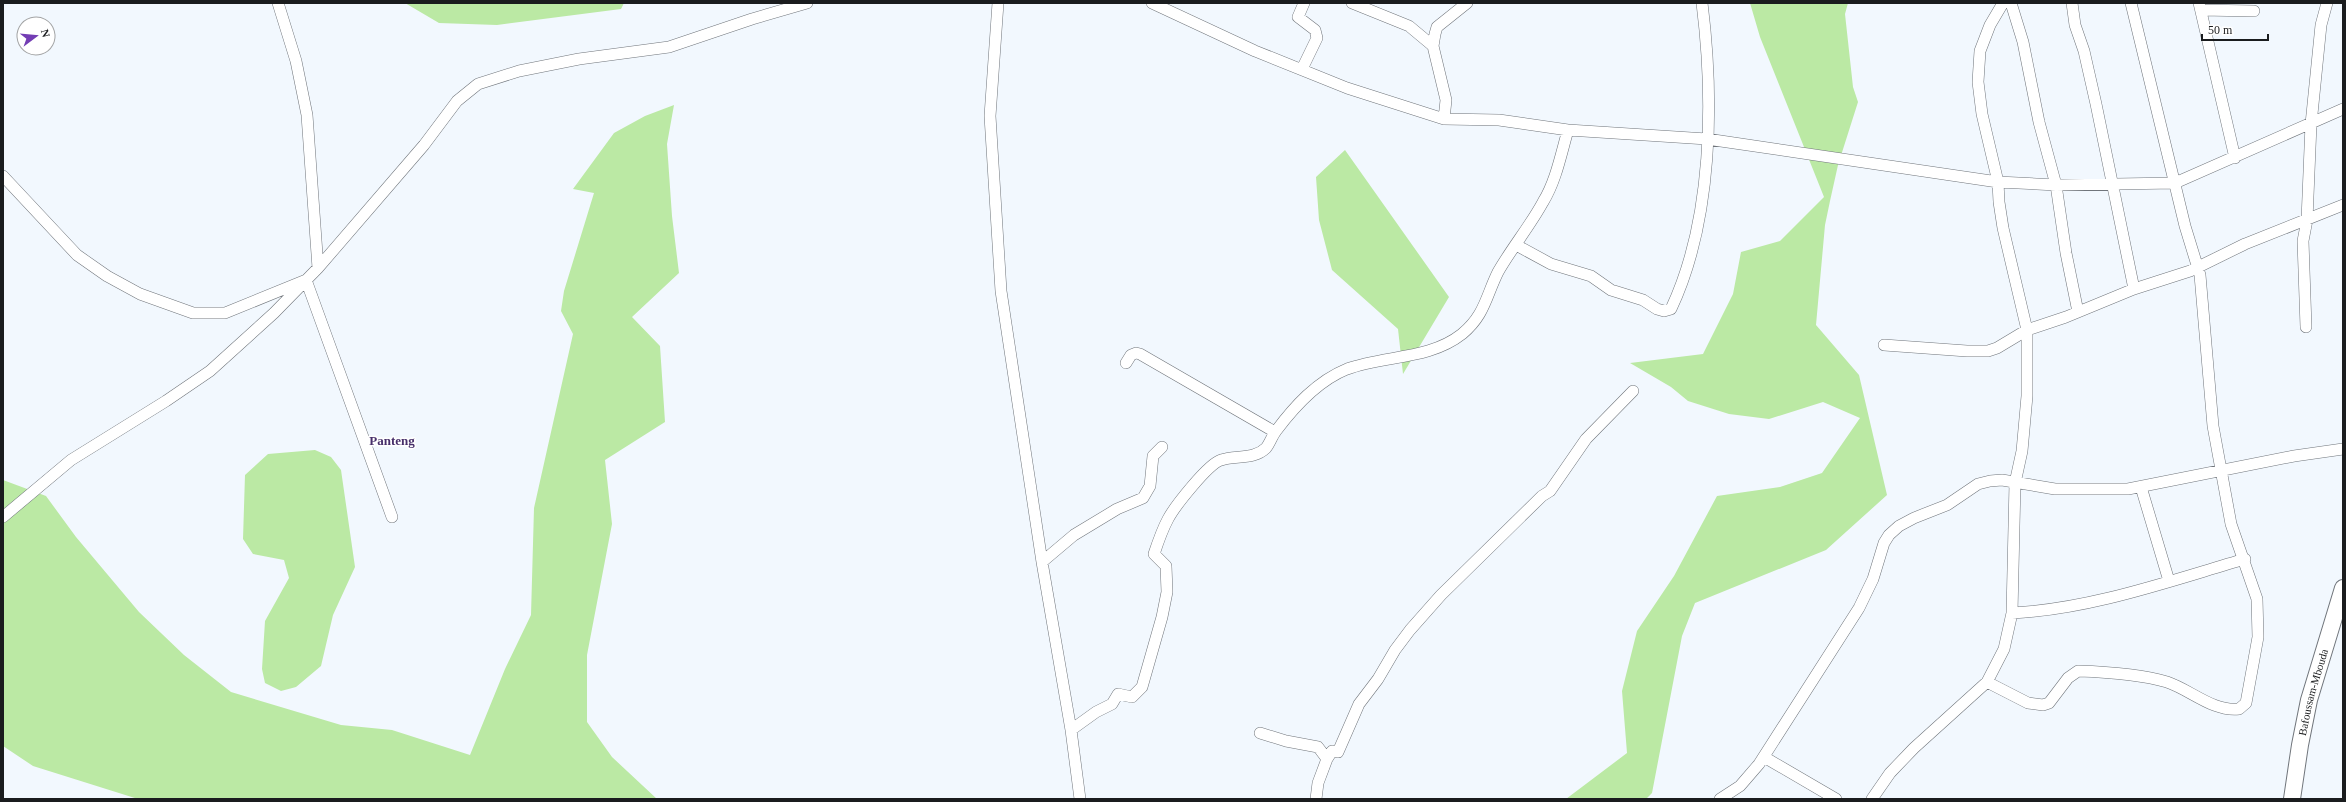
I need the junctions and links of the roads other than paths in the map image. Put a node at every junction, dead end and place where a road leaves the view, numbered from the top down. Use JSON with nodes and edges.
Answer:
{"nodes":[{"id":1,"x":278,"y":3,"type":"edge"},
{"id":2,"x":807,"y":3,"type":"edge"},
{"id":3,"x":998,"y":3,"type":"edge"},
{"id":4,"x":1152,"y":3,"type":"edge"},
{"id":5,"x":1304,"y":3,"type":"edge"},
{"id":6,"x":1352,"y":3,"type":"edge"},
{"id":7,"x":1467,"y":3,"type":"edge"},
{"id":8,"x":1702,"y":3,"type":"edge"},
{"id":9,"x":2003,"y":3,"type":"edge"},
{"id":10,"x":2011,"y":3,"type":"edge"},
{"id":11,"x":2072,"y":3,"type":"edge"},
{"id":12,"x":2131,"y":3,"type":"edge"},
{"id":13,"x":2327,"y":3,"type":"edge"},
{"id":14,"x":2200,"y":6,"type":"edge"},
{"id":15,"x":2255,"y":9,"type":"edge"},
{"id":16,"x":1433,"y":46,"type":"junction"},
{"id":17,"x":1302,"y":70,"type":"junction"},
{"id":18,"x":2343,"y":109,"type":"edge"},
{"id":19,"x":1444,"y":120,"type":"junction"},
{"id":20,"x":2311,"y":124,"type":"junction"},
{"id":21,"x":1568,"y":130,"type":"junction"},
{"id":22,"x":1706,"y":139,"type":"junction"},
{"id":23,"x":2235,"y":158,"type":"junction"},
{"id":24,"x":3,"y":176,"type":"edge"},
{"id":25,"x":1998,"y":182,"type":"junction"},
{"id":26,"x":2175,"y":184,"type":"junction"},
{"id":27,"x":2056,"y":185,"type":"junction"},
{"id":28,"x":2113,"y":185,"type":"junction"},
{"id":29,"x":2343,"y":205,"type":"edge"},
{"id":30,"x":2307,"y":220,"type":"junction"},
{"id":31,"x":1516,"y":245,"type":"junction"},
{"id":32,"x":2197,"y":267,"type":"junction"},
{"id":33,"x":318,"y":268,"type":"junction"},
{"id":34,"x":306,"y":280,"type":"junction"},
{"id":35,"x":2134,"y":289,"type":"junction"},
{"id":36,"x":2078,"y":312,"type":"junction"},
{"id":37,"x":2306,"y":327,"type":"dead end"},
{"id":38,"x":2027,"y":330,"type":"junction"},
{"id":39,"x":1884,"y":344,"type":"dead end"},
{"id":40,"x":1126,"y":363,"type":"dead end"},
{"id":41,"x":1633,"y":391,"type":"dead end"},
{"id":42,"x":1275,"y":432,"type":"junction"},
{"id":43,"x":1162,"y":447,"type":"dead end"},
{"id":44,"x":2343,"y":448,"type":"edge"},
{"id":45,"x":2222,"y":472,"type":"junction"},
{"id":46,"x":2015,"y":483,"type":"junction"},
{"id":47,"x":2141,"y":487,"type":"junction"},
{"id":48,"x":3,"y":517,"type":"edge"},
{"id":49,"x":392,"y":517,"type":"dead end"},
{"id":50,"x":2245,"y":559,"type":"junction"},
{"id":51,"x":1042,"y":562,"type":"junction"},
{"id":52,"x":2169,"y":582,"type":"junction"},
{"id":53,"x":2343,"y":588,"type":"edge"},
{"id":54,"x":2012,"y":613,"type":"junction"},
{"id":55,"x":1987,"y":682,"type":"junction"},
{"id":56,"x":1071,"y":730,"type":"junction"},
{"id":57,"x":1260,"y":733,"type":"dead end"},
{"id":58,"x":1764,"y":756,"type":"junction"},
{"id":59,"x":1327,"y":759,"type":"junction"},
{"id":60,"x":1080,"y":799,"type":"edge"},
{"id":61,"x":1316,"y":799,"type":"edge"},
{"id":62,"x":1720,"y":799,"type":"edge"},
{"id":63,"x":1836,"y":799,"type":"edge"},
{"id":64,"x":1872,"y":799,"type":"edge"},
{"id":65,"x":2292,"y":799,"type":"edge"}],
"edges":[{"from":1,"to":33,"type":"street"},
{"from":2,"to":33,"type":"street"},
{"from":3,"to":51,"type":"street"},
{"from":4,"to":17,"type":"street"},
{"from":5,"to":17,"type":"street"},
{"from":6,"to":16,"type":"street"},
{"from":7,"to":16,"type":"street"},
{"from":8,"to":22,"type":"street"},
{"from":9,"to":25,"type":"street"},
{"from":10,"to":27,"type":"street"},
{"from":11,"to":28,"type":"street"},
{"from":12,"to":26,"type":"street"},
{"from":13,"to":20,"type":"street"},
{"from":14,"to":15,"type":"street"},
{"from":14,"to":23,"type":"street"},
{"from":16,"to":19,"type":"street"},
{"from":17,"to":19,"type":"street"},
{"from":18,"to":20,"type":"street"},
{"from":19,"to":21,"type":"street"},
{"from":20,"to":23,"type":"street"},
{"from":20,"to":30,"type":"street"},
{"from":21,"to":22,"type":"street"},
{"from":21,"to":31,"type":"street"},
{"from":22,"to":25,"type":"street"},
{"from":22,"to":31,"type":"street"},
{"from":23,"to":26,"type":"street"},
{"from":24,"to":34,"type":"street"},
{"from":25,"to":27,"type":"street"},
{"from":25,"to":38,"type":"street"},
{"from":26,"to":28,"type":"street"},
{"from":26,"to":32,"type":"street"},
{"from":27,"to":28,"type":"street"},
{"from":27,"to":36,"type":"street"},
{"from":28,"to":35,"type":"street"},
{"from":29,"to":30,"type":"street"},
{"from":30,"to":32,"type":"street"},
{"from":30,"to":37,"type":"street"},
{"from":31,"to":42,"type":"street"},
{"from":32,"to":35,"type":"street"},
{"from":32,"to":45,"type":"street"},
{"from":33,"to":34,"type":"street"},
{"from":34,"to":48,"type":"street"},
{"from":34,"to":49,"type":"street"},
{"from":35,"to":36,"type":"street"},
{"from":36,"to":38,"type":"street"},
{"from":38,"to":39,"type":"street"},
{"from":38,"to":46,"type":"street"},
{"from":40,"to":42,"type":"street"},
{"from":41,"to":59,"type":"street"},
{"from":42,"to":56,"type":"street"},
{"from":43,"to":51,"type":"street"},
{"from":44,"to":45,"type":"street"},
{"from":45,"to":47,"type":"street"},
{"from":45,"to":50,"type":"street"},
{"from":46,"to":47,"type":"street"},
{"from":46,"to":54,"type":"street"},
{"from":46,"to":58,"type":"street"},
{"from":47,"to":52,"type":"street"},
{"from":50,"to":52,"type":"street"},
{"from":50,"to":55,"type":"street"},
{"from":51,"to":56,"type":"street"},
{"from":52,"to":54,"type":"street"},
{"from":53,"to":65,"type":"highway","name":"Bafoussam-Mbouda"},
{"from":54,"to":55,"type":"street"},
{"from":55,"to":64,"type":"street"},
{"from":56,"to":60,"type":"street"},
{"from":57,"to":59,"type":"street"},
{"from":58,"to":62,"type":"street"},
{"from":58,"to":63,"type":"street"},
{"from":59,"to":61,"type":"street"}]}
